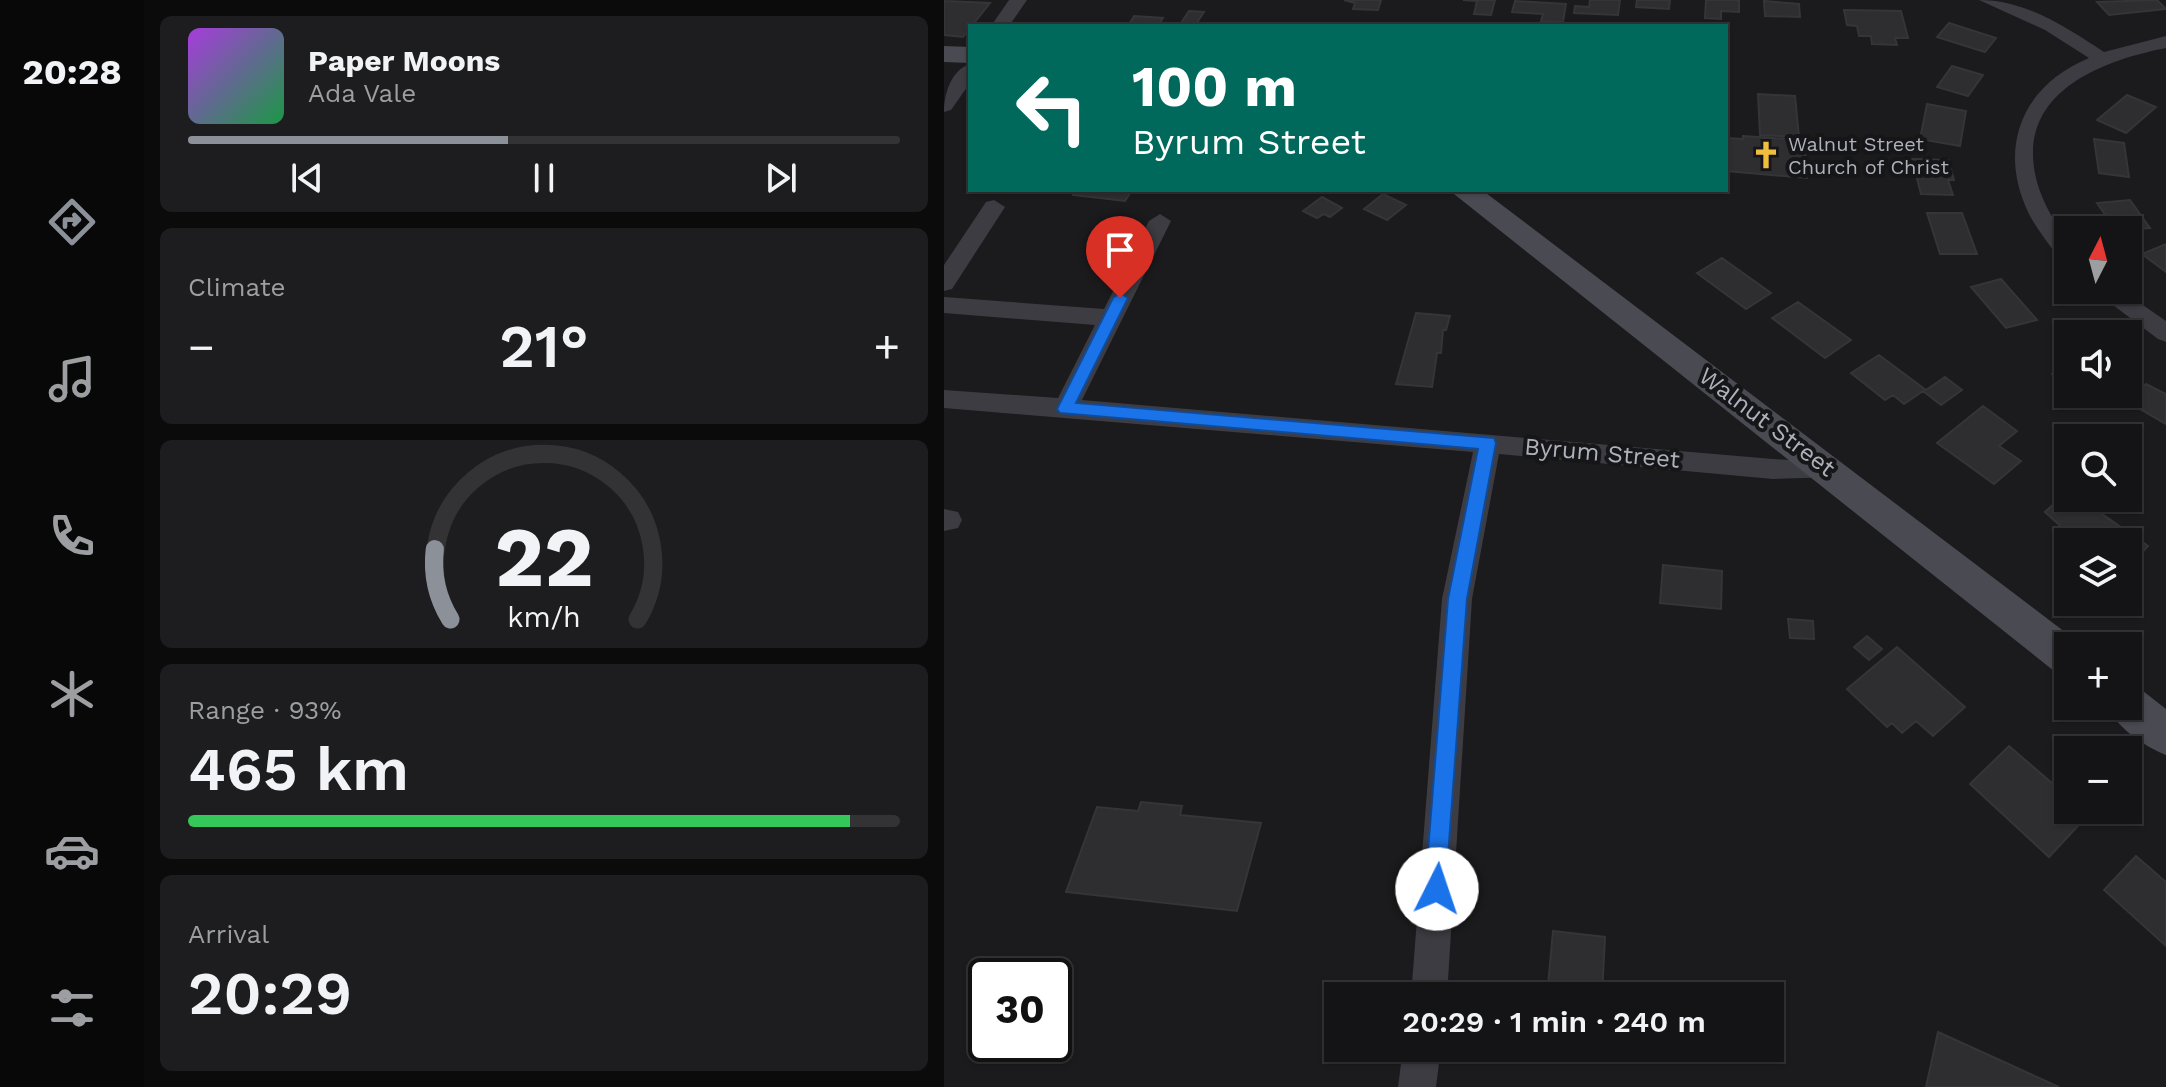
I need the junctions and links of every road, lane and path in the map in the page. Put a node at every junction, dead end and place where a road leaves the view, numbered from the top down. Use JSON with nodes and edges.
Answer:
{"nodes":[{"id":1,"x":1018,"y":0,"type":"edge"},
{"id":2,"x":1988,"y":0,"type":"edge"},
{"id":3,"x":1001,"y":24,"type":"edge"},
{"id":4,"x":2166,"y":42,"type":"edge"},
{"id":5,"x":944,"y":54,"type":"edge"},
{"id":6,"x":968,"y":55,"type":"edge"},
{"id":7,"x":2100,"y":57,"type":"junction"},
{"id":8,"x":968,"y":73,"type":"edge"},
{"id":9,"x":944,"y":106,"type":"edge"},
{"id":10,"x":1466,"y":192,"type":"edge"},
{"id":11,"x":994,"y":207,"type":"dead end"},
{"id":12,"x":1160,"y":221,"type":"dead end"},
{"id":13,"x":2054,"y":236,"type":"edge"},
{"id":14,"x":944,"y":283,"type":"edge"},
{"id":15,"x":2125,"y":304,"type":"edge"},
{"id":16,"x":944,"y":305,"type":"edge"},
{"id":17,"x":1110,"y":318,"type":"junction"},
{"id":18,"x":2166,"y":333,"type":"edge"},
{"id":19,"x":944,"y":399,"type":"edge"},
{"id":20,"x":1065,"y":409,"type":"junction"},
{"id":21,"x":1488,"y":443,"type":"junction"},
{"id":22,"x":1829,"y":470,"type":"junction"},
{"id":23,"x":2054,"y":647,"type":"edge"},
{"id":24,"x":2142,"y":716,"type":"edge"},
{"id":25,"x":2166,"y":735,"type":"edge"},
{"id":26,"x":1430,"y":982,"type":"edge"},
{"id":27,"x":1420,"y":1062,"type":"edge"},
{"id":28,"x":1417,"y":1087,"type":"edge"}],
"edges":[{"from":1,"to":3,"type":"street"},
{"from":2,"to":7,"type":"street"},
{"from":4,"to":7,"type":"street"},
{"from":5,"to":6,"type":"main road"},
{"from":7,"to":13,"type":"street"},
{"from":8,"to":9,"type":"street"},
{"from":10,"to":22,"type":"main road","name":"Walnut Street"},
{"from":11,"to":14,"type":"street"},
{"from":12,"to":17,"type":"street"},
{"from":15,"to":18,"type":"street"},
{"from":16,"to":17,"type":"street"},
{"from":17,"to":20,"type":"street"},
{"from":19,"to":20,"type":"street","name":"Byrum Street"},
{"from":20,"to":21,"type":"street","name":"Byrum Street"},
{"from":21,"to":22,"type":"street","name":"Byrum Street"},
{"from":21,"to":26,"type":"street"},
{"from":22,"to":23,"type":"main road","name":"Walnut Street"},
{"from":24,"to":25,"type":"main road"},
{"from":27,"to":28,"type":"street"}]}
